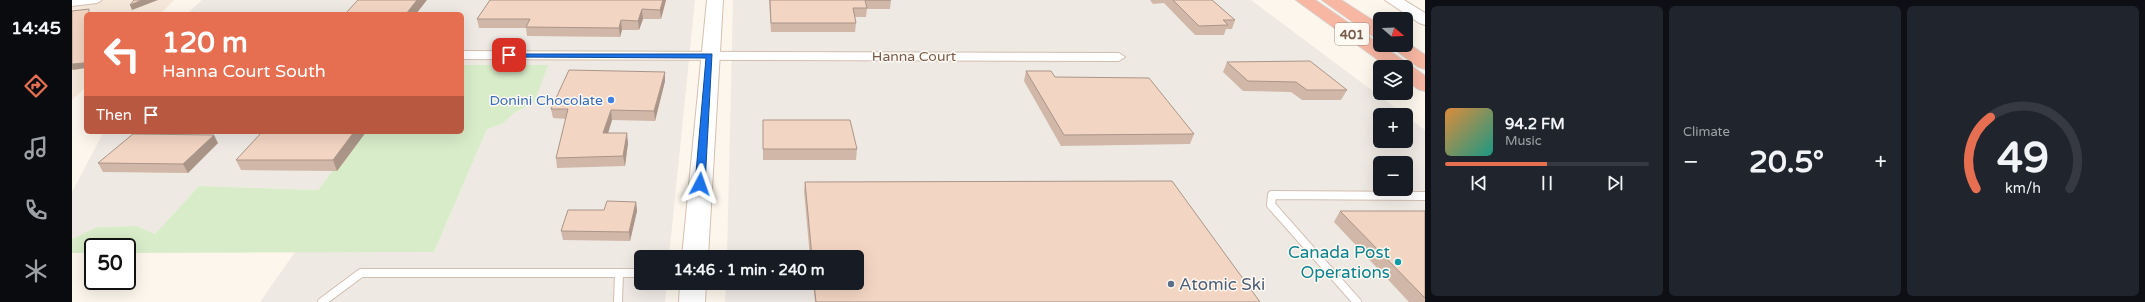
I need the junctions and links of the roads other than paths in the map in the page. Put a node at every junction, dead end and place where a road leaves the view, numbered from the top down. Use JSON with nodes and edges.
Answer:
{"nodes":[{"id":1,"x":97,"y":0,"type":"edge"},
{"id":2,"x":715,"y":0,"type":"edge"},
{"id":3,"x":1304,"y":0,"type":"edge"},
{"id":4,"x":1330,"y":0,"type":"edge"},
{"id":5,"x":1392,"y":0,"type":"edge"},
{"id":6,"x":72,"y":3,"type":"edge"},
{"id":7,"x":1425,"y":20,"type":"edge"},
{"id":8,"x":1373,"y":28,"type":"edge"},
{"id":9,"x":1408,"y":52,"type":"edge"},
{"id":10,"x":464,"y":55,"type":"edge"},
{"id":11,"x":710,"y":56,"type":"junction"},
{"id":12,"x":1119,"y":57,"type":"dead end"},
{"id":13,"x":1390,"y":60,"type":"edge"},
{"id":14,"x":1425,"y":63,"type":"edge"},
{"id":15,"x":1413,"y":76,"type":"edge"},
{"id":16,"x":1425,"y":85,"type":"edge"},
{"id":17,"x":1425,"y":196,"type":"edge"},
{"id":18,"x":696,"y":250,"type":"edge"},
{"id":19,"x":619,"y":273,"type":"junction"},
{"id":20,"x":634,"y":273,"type":"edge"},
{"id":21,"x":693,"y":290,"type":"edge"},
{"id":22,"x":322,"y":302,"type":"edge"},
{"id":23,"x":618,"y":302,"type":"edge"},
{"id":24,"x":692,"y":302,"type":"edge"},
{"id":25,"x":1358,"y":302,"type":"edge"}],
"edges":[{"from":1,"to":6,"type":"street"},
{"from":2,"to":11,"type":"main road"},
{"from":3,"to":13,"type":"highway","number":"401"},
{"from":4,"to":8,"type":"highway","number":"401"},
{"from":5,"to":7,"type":"main road"},
{"from":9,"to":14,"type":"highway"},
{"from":10,"to":11,"type":"street","name":"Hanna Court"},
{"from":11,"to":12,"type":"street","name":"Hanna Court"},
{"from":11,"to":18,"type":"main road"},
{"from":15,"to":16,"type":"highway"},
{"from":17,"to":25,"type":"lane"},
{"from":19,"to":20,"type":"lane"},
{"from":19,"to":22,"type":"lane"},
{"from":19,"to":23,"type":"lane"},
{"from":21,"to":24,"type":"main road"}]}
